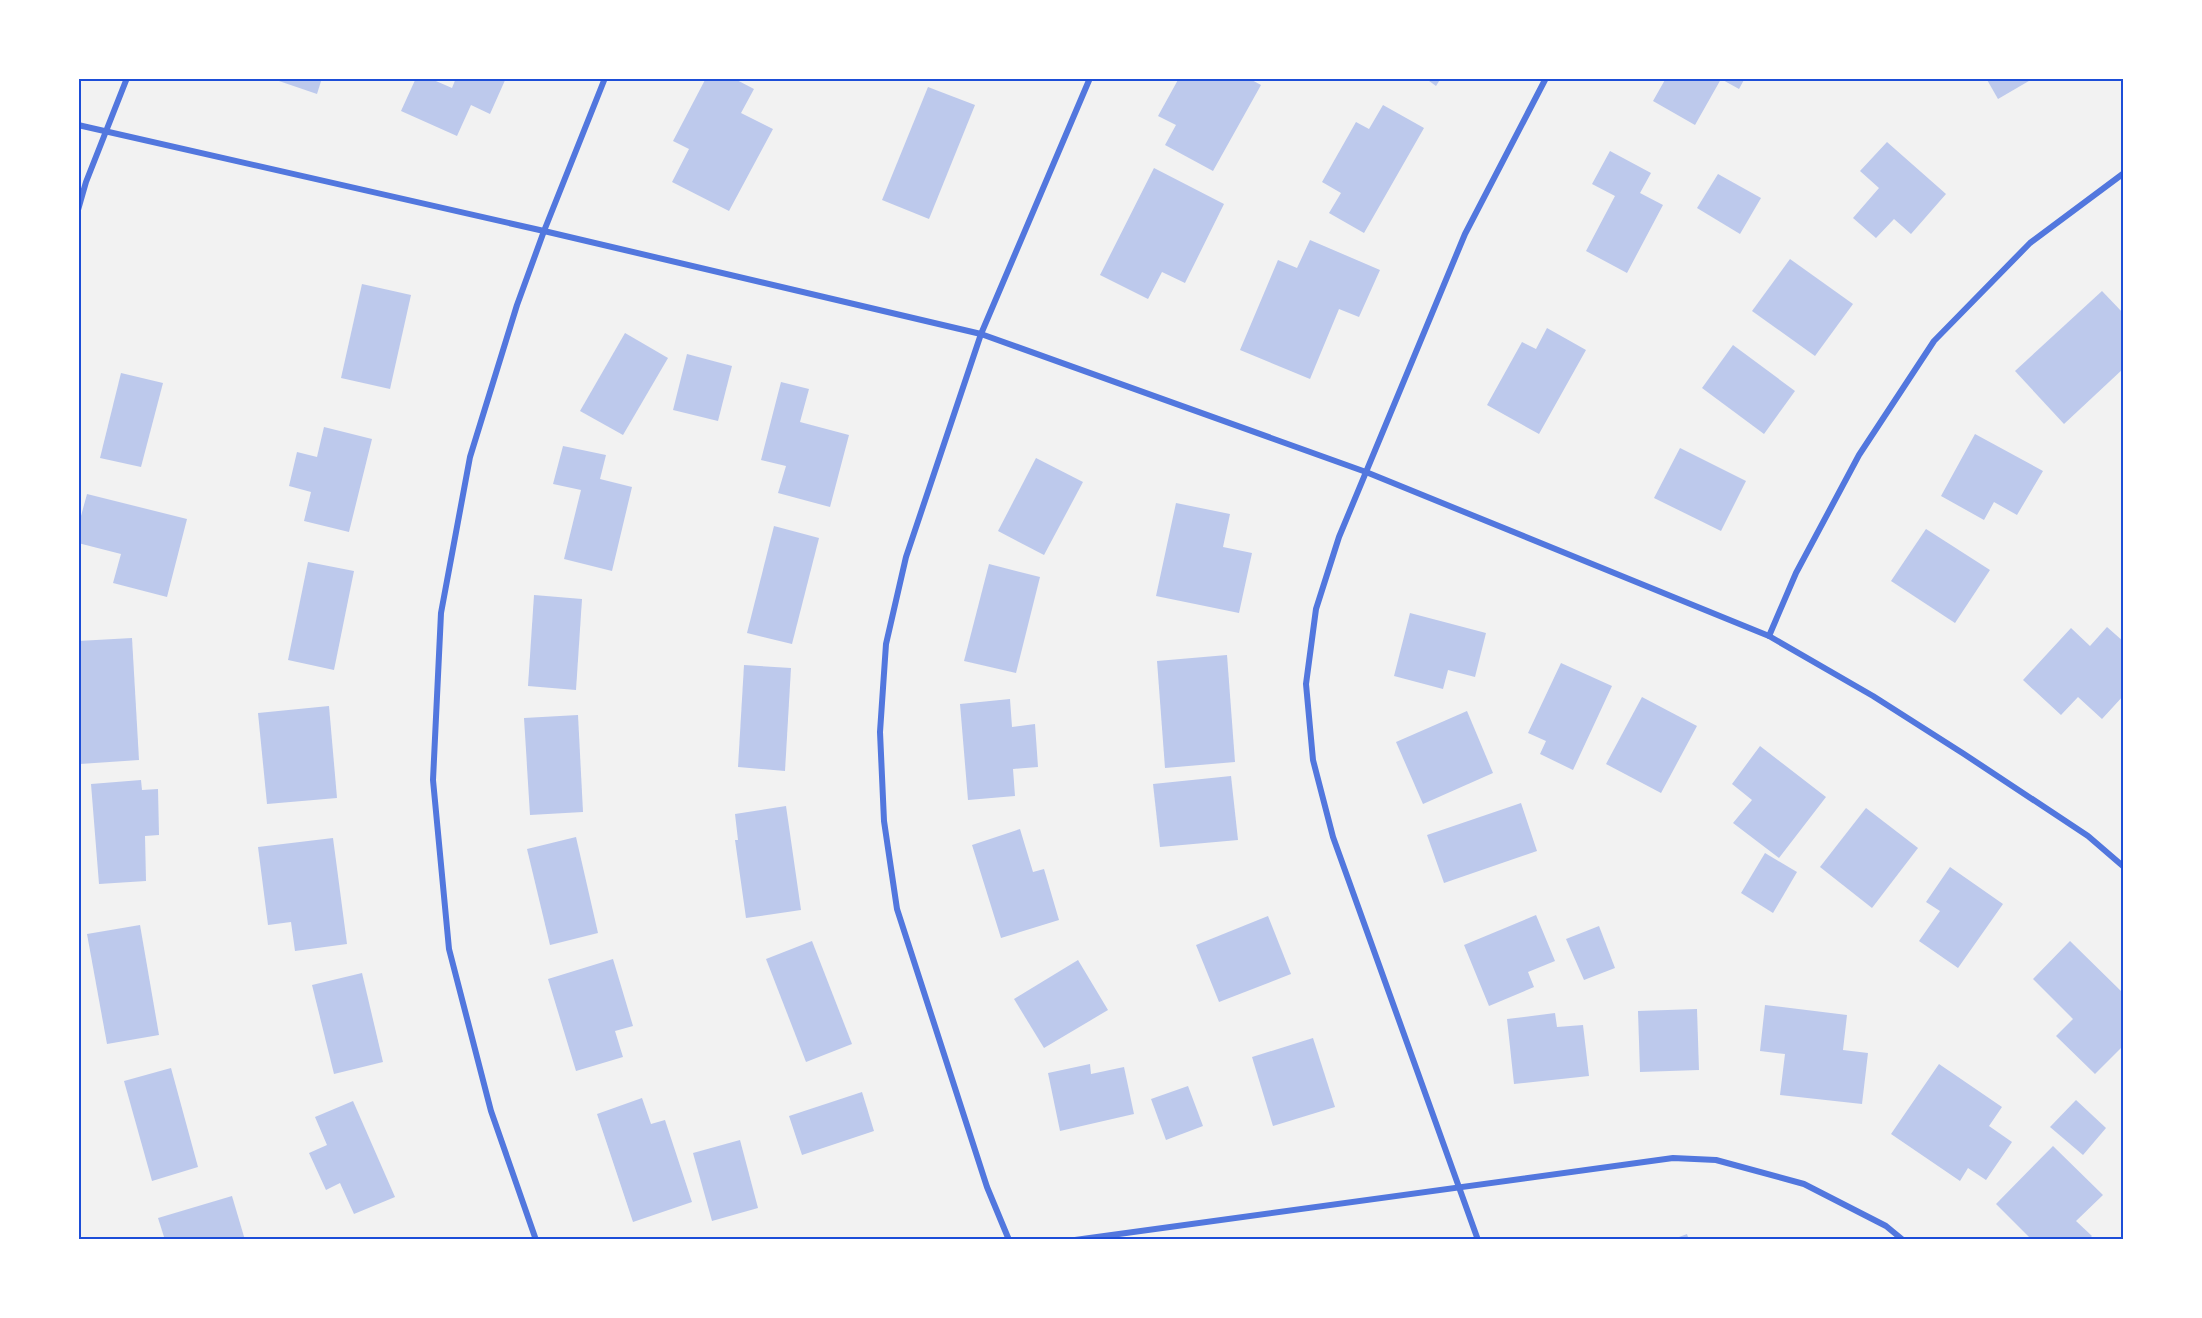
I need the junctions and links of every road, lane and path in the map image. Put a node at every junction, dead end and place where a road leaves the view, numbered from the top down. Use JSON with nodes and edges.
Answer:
{"nodes":[{"id":1,"x":127,"y":78,"type":"edge"},
{"id":2,"x":605,"y":78,"type":"edge"},
{"id":3,"x":1090,"y":78,"type":"edge"},
{"id":4,"x":1546,"y":78,"type":"edge"},
{"id":5,"x":78,"y":125,"type":"edge"},
{"id":6,"x":106,"y":132,"type":"junction"},
{"id":7,"x":2124,"y":173,"type":"edge"},
{"id":8,"x":78,"y":210,"type":"edge"},
{"id":9,"x":544,"y":231,"type":"junction"},
{"id":10,"x":981,"y":334,"type":"junction"},
{"id":11,"x":1366,"y":472,"type":"junction"},
{"id":12,"x":1768,"y":636,"type":"junction"},
{"id":13,"x":2124,"y":867,"type":"edge"},
{"id":14,"x":1459,"y":1186,"type":"junction"},
{"id":15,"x":536,"y":1240,"type":"edge"},
{"id":16,"x":1009,"y":1240,"type":"edge"},
{"id":17,"x":1075,"y":1240,"type":"edge"},
{"id":18,"x":1478,"y":1240,"type":"edge"},
{"id":19,"x":1903,"y":1240,"type":"edge"}],
"edges":[{"from":1,"to":6,"type":"street"},
{"from":2,"to":9,"type":"street"},
{"from":3,"to":10,"type":"street"},
{"from":4,"to":11,"type":"street"},
{"from":5,"to":6,"type":"street"},
{"from":6,"to":8,"type":"street"},
{"from":6,"to":9,"type":"street"},
{"from":7,"to":12,"type":"street"},
{"from":9,"to":10,"type":"street"},
{"from":9,"to":15,"type":"street"},
{"from":10,"to":11,"type":"street"},
{"from":10,"to":16,"type":"street"},
{"from":11,"to":12,"type":"street"},
{"from":11,"to":14,"type":"street"},
{"from":12,"to":13,"type":"street"},
{"from":14,"to":17,"type":"street"},
{"from":14,"to":18,"type":"street"},
{"from":14,"to":19,"type":"street"}]}
